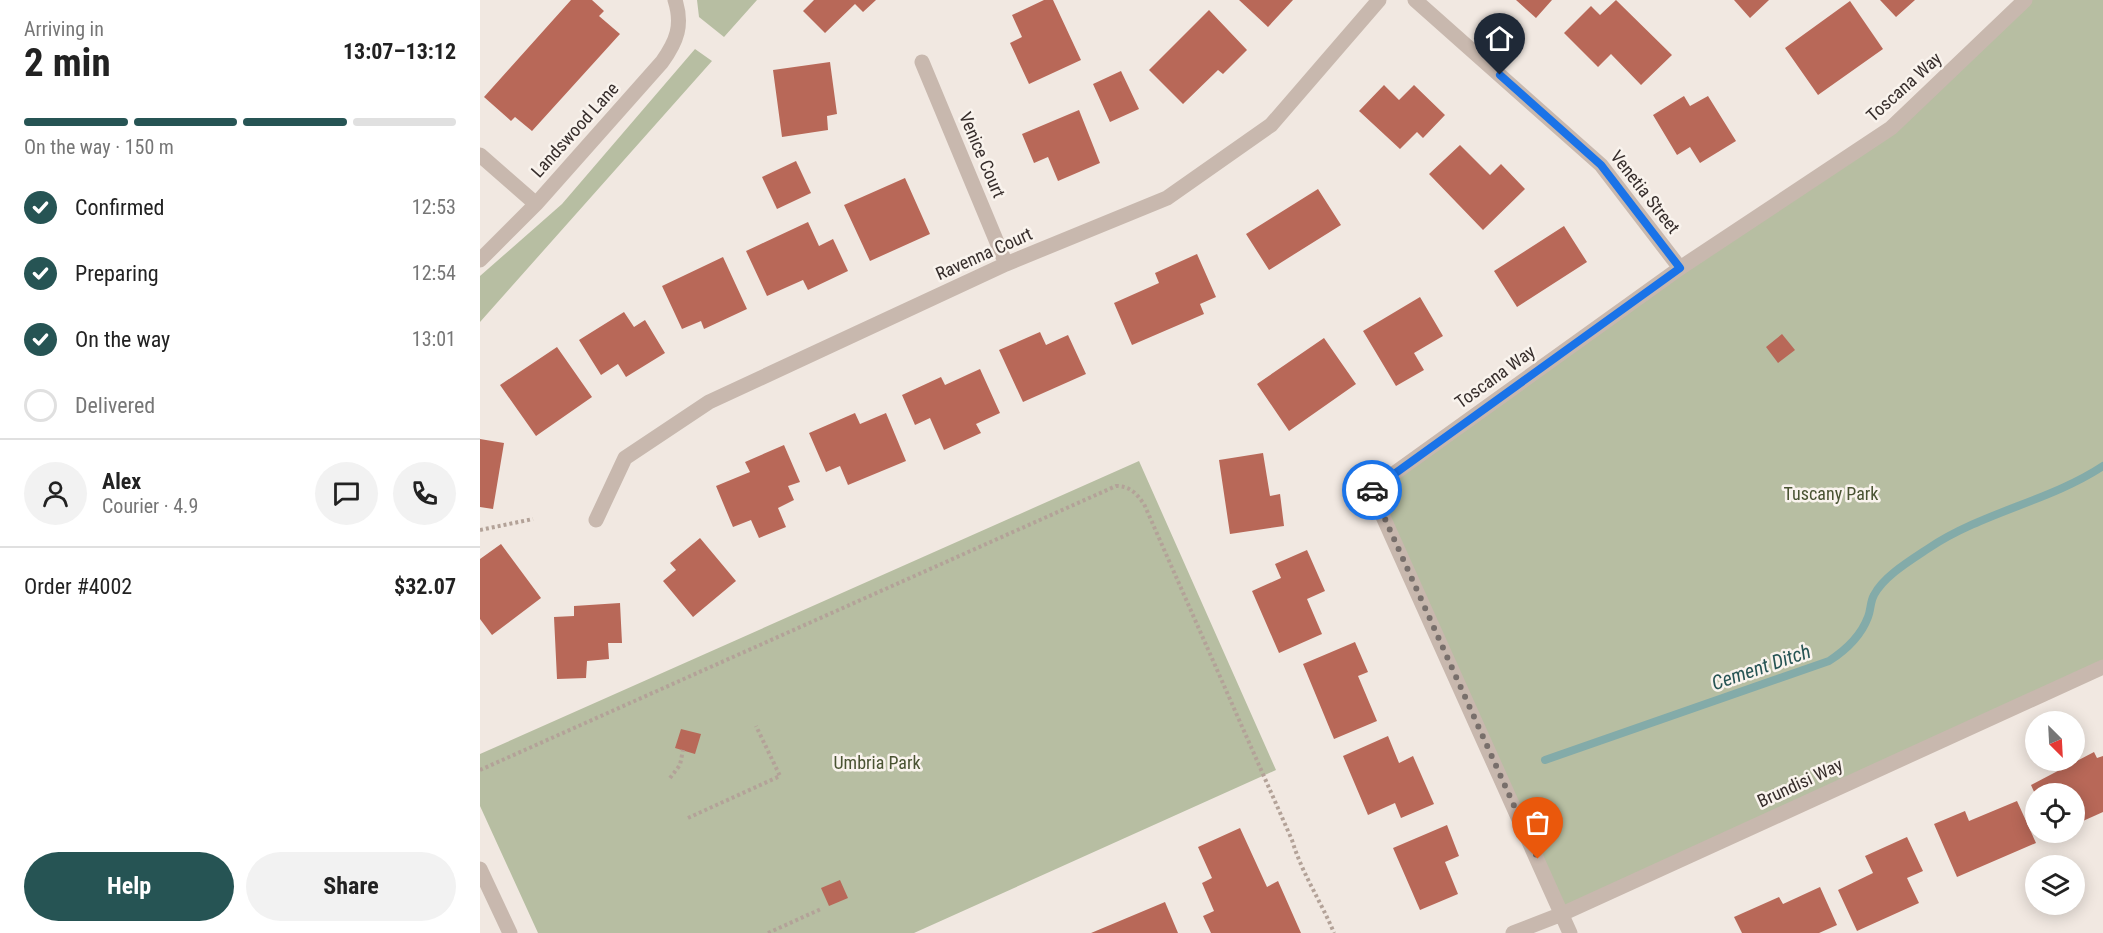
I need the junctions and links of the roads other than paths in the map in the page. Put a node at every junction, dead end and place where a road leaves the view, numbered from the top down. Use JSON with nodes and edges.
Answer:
{"nodes":[{"id":1,"x":1379,"y":0,"type":"edge"},
{"id":2,"x":1416,"y":0,"type":"edge"},
{"id":3,"x":2025,"y":0,"type":"edge"},
{"id":4,"x":677,"y":7,"type":"edge"},
{"id":5,"x":922,"y":62,"type":"dead end"},
{"id":6,"x":480,"y":155,"type":"edge"},
{"id":7,"x":536,"y":204,"type":"junction"},
{"id":8,"x":480,"y":260,"type":"edge"},
{"id":9,"x":1006,"y":264,"type":"junction"},
{"id":10,"x":1680,"y":268,"type":"junction"},
{"id":11,"x":596,"y":520,"type":"dead end"},
{"id":12,"x":2103,"y":667,"type":"edge"},
{"id":13,"x":480,"y":869,"type":"edge"},
{"id":14,"x":1562,"y":914,"type":"junction"},
{"id":15,"x":510,"y":933,"type":"edge"},
{"id":16,"x":1513,"y":933,"type":"edge"},
{"id":17,"x":1570,"y":933,"type":"edge"}],
"edges":[{"from":1,"to":9,"type":"street","name":"Ravenna Court"},
{"from":2,"to":10,"type":"street","name":"Venetia Street"},
{"from":3,"to":10,"type":"street","name":"Toscana Way"},
{"from":4,"to":7,"type":"street","name":"Landswood Lane"},
{"from":5,"to":9,"type":"street","name":"Venice Court"},
{"from":6,"to":7,"type":"street"},
{"from":7,"to":8,"type":"street","name":"Landswood Lane"},
{"from":9,"to":11,"type":"street","name":"Ravenna Court"},
{"from":10,"to":14,"type":"street","name":"Toscana Way"},
{"from":12,"to":14,"type":"street","name":"Brundisi Way"},
{"from":13,"to":15,"type":"street"},
{"from":14,"to":16,"type":"street","name":"Brundisi Way"},
{"from":14,"to":17,"type":"street","name":"Toscana Way"}]}
